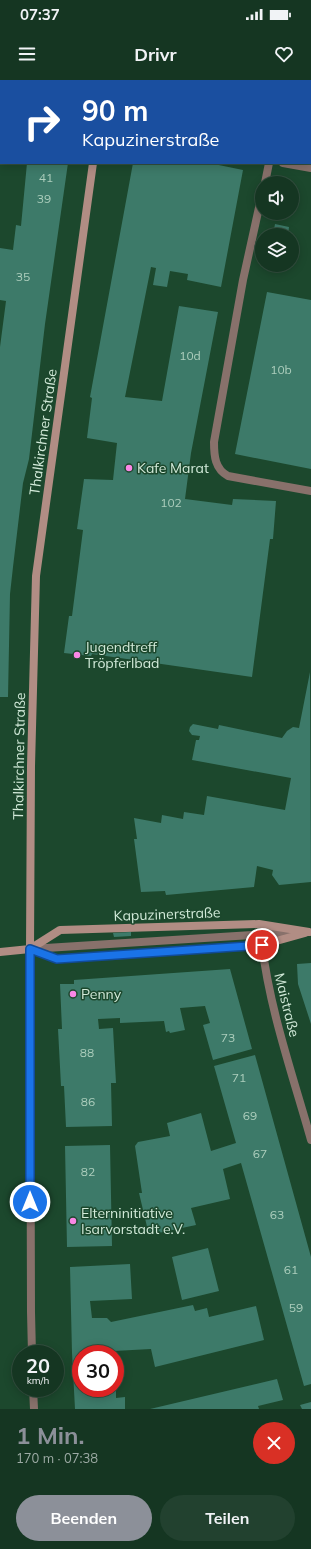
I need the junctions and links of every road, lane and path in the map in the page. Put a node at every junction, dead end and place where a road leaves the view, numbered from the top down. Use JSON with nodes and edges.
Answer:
{"nodes":[{"id":1,"x":93,"y":164,"type":"edge"},
{"id":2,"x":269,"y":164,"type":"edge"},
{"id":3,"x":289,"y":164,"type":"edge"},
{"id":4,"x":311,"y":168,"type":"edge"},
{"id":5,"x":266,"y":176,"type":"edge"},
{"id":6,"x":256,"y":220,"type":"edge"},
{"id":7,"x":311,"y":491,"type":"edge"},
{"id":8,"x":310,"y":932,"type":"edge"},
{"id":9,"x":262,"y":945,"type":"junction"},
{"id":10,"x":30,"y":949,"type":"junction"},
{"id":11,"x":0,"y":952,"type":"edge"},
{"id":12,"x":311,"y":1140,"type":"edge"},
{"id":13,"x":32,"y":1345,"type":"edge"},
{"id":14,"x":33,"y":1397,"type":"edge"},
{"id":15,"x":34,"y":1409,"type":"edge"}],
"edges":[{"from":1,"to":10,"type":"street","name":"Thalkirchner Straße"},
{"from":2,"to":5,"type":"street"},
{"from":3,"to":4,"type":"street"},
{"from":6,"to":7,"type":"street"},
{"from":8,"to":9,"type":"street","name":"Kapuzinerstraße"},
{"from":8,"to":10,"type":"street"},
{"from":8,"to":10,"type":"street","name":"Kapuzinerstraße"},
{"from":9,"to":10,"type":"street","name":"Kapuzinerstraße"},
{"from":9,"to":12,"type":"street","name":"Maistraße"},
{"from":10,"to":11,"type":"street","name":"Kapuzinerstraße"},
{"from":10,"to":13,"type":"street","name":"Thalkirchner Straße"},
{"from":14,"to":15,"type":"street"}]}
